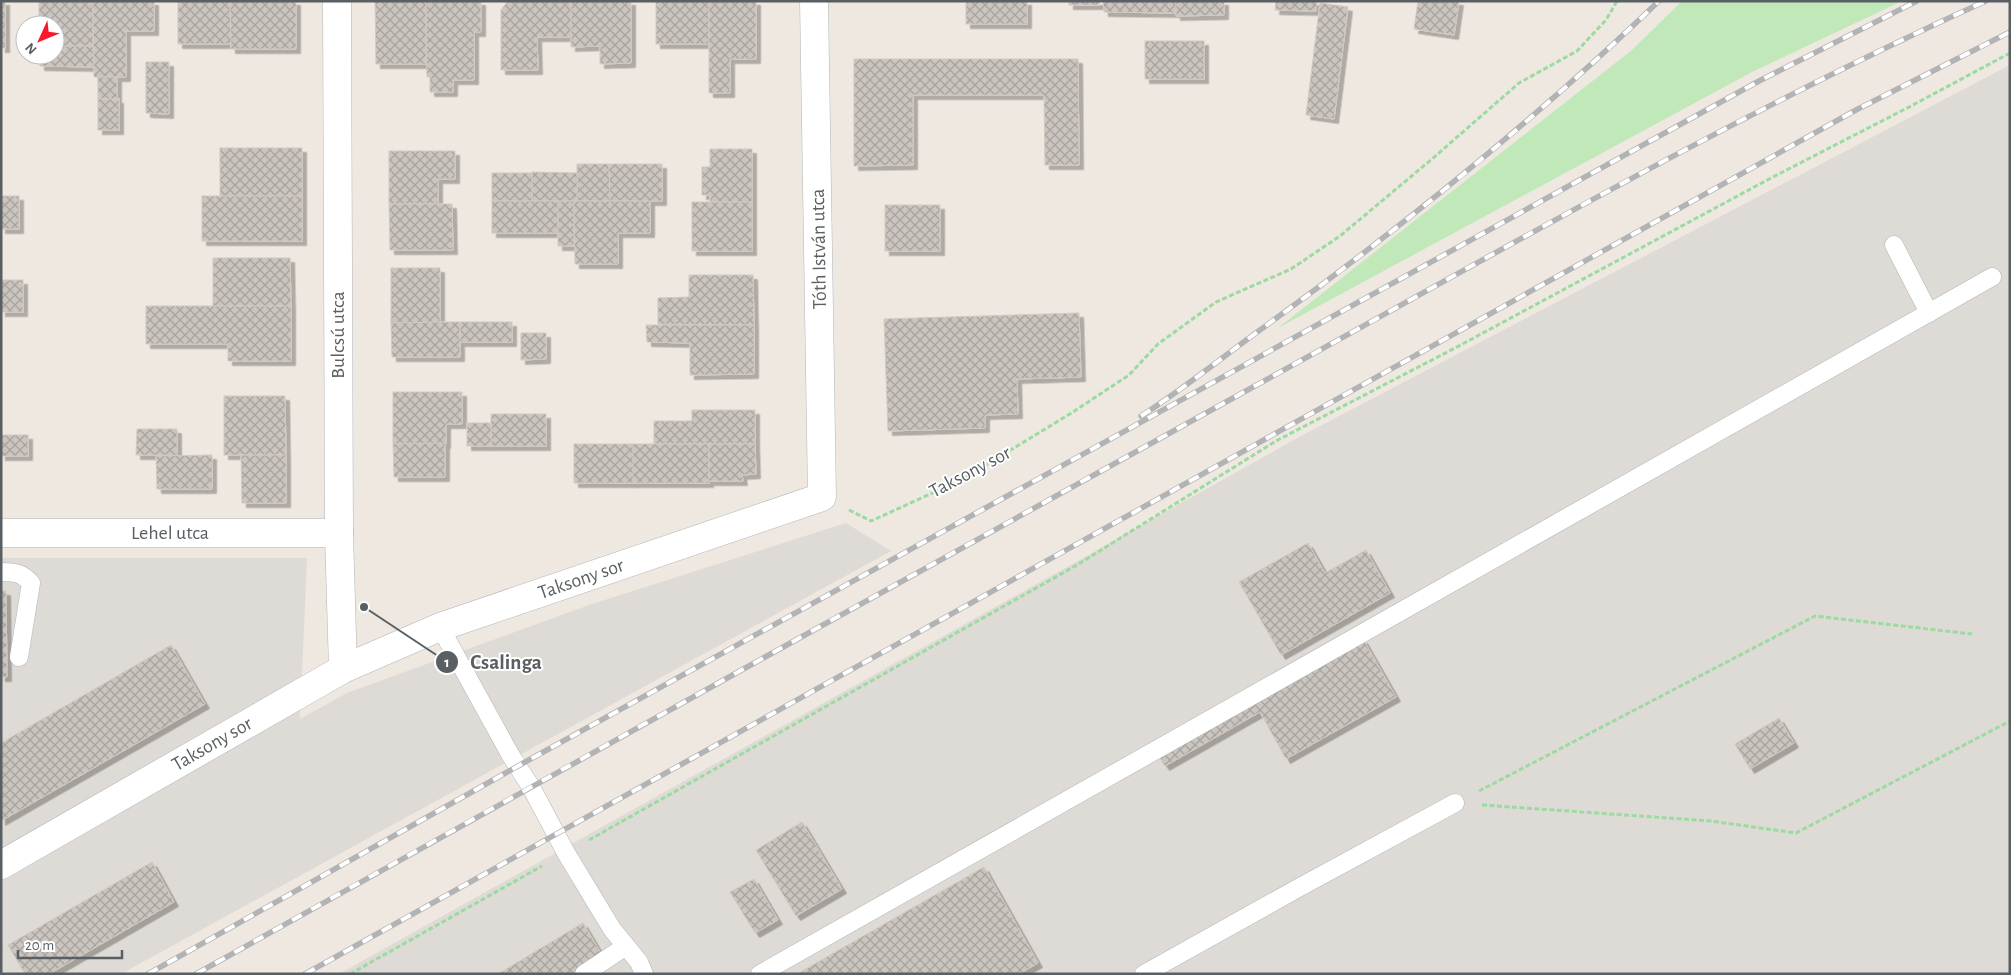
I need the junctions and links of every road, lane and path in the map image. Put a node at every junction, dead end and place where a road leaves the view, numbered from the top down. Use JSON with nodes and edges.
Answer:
{"nodes":[{"id":1,"x":337,"y":1,"type":"edge"},
{"id":2,"x":814,"y":1,"type":"edge"},
{"id":3,"x":1617,"y":1,"type":"edge"},
{"id":4,"x":2010,"y":53,"type":"edge"},
{"id":5,"x":1894,"y":245,"type":"dead end"},
{"id":6,"x":1992,"y":277,"type":"dead end"},
{"id":7,"x":1929,"y":313,"type":"junction"},
{"id":8,"x":822,"y":497,"type":"junction"},
{"id":9,"x":1,"y":533,"type":"edge"},
{"id":10,"x":339,"y":533,"type":"junction"},
{"id":11,"x":1,"y":572,"type":"edge"},
{"id":12,"x":440,"y":627,"type":"junction"},
{"id":13,"x":1972,"y":634,"type":"dead end"},
{"id":14,"x":19,"y":657,"type":"dead end"},
{"id":15,"x":343,"y":669,"type":"junction"},
{"id":16,"x":2010,"y":721,"type":"edge"},
{"id":17,"x":1455,"y":803,"type":"junction"},
{"id":18,"x":566,"y":853,"type":"junction"},
{"id":19,"x":1,"y":865,"type":"edge"},
{"id":20,"x":626,"y":946,"type":"junction"},
{"id":21,"x":350,"y":974,"type":"edge"},
{"id":22,"x":584,"y":974,"type":"edge"},
{"id":23,"x":644,"y":974,"type":"edge"},
{"id":24,"x":760,"y":974,"type":"edge"},
{"id":25,"x":1144,"y":974,"type":"edge"}],
"edges":[{"from":1,"to":10,"type":"street","name":"Bulcsú utca"},
{"from":2,"to":8,"type":"street","name":"Tóth István utca"},
{"from":3,"to":8,"type":"path","name":"Taksony sor"},
{"from":4,"to":18,"type":"path"},
{"from":5,"to":7,"type":"lane"},
{"from":6,"to":7,"type":"lane"},
{"from":7,"to":24,"type":"lane"},
{"from":8,"to":12,"type":"street","name":"Taksony sor"},
{"from":9,"to":10,"type":"street","name":"Lehel utca"},
{"from":10,"to":15,"type":"street","name":"Bulcsú utca"},
{"from":11,"to":14,"type":"lane"},
{"from":12,"to":15,"type":"street","name":"Taksony sor"},
{"from":12,"to":18,"type":"lane"},
{"from":13,"to":17,"type":"path"},
{"from":15,"to":19,"type":"street","name":"Taksony sor"},
{"from":16,"to":17,"type":"path"},
{"from":17,"to":25,"type":"lane"},
{"from":18,"to":20,"type":"lane"},
{"from":18,"to":21,"type":"path"},
{"from":20,"to":22,"type":"lane"},
{"from":20,"to":23,"type":"lane"}]}
